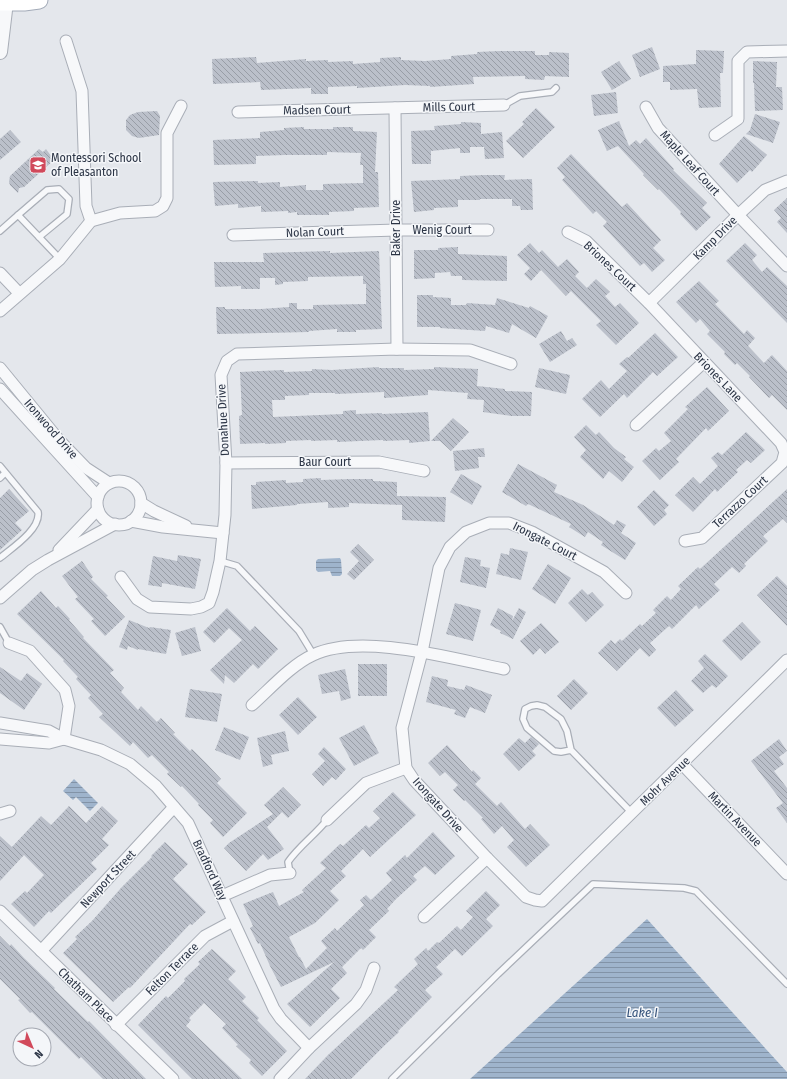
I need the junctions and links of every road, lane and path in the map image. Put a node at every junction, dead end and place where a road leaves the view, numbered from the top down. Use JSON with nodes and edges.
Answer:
{"nodes":[{"id":1,"x":39,"y":0,"type":"edge"},
{"id":2,"x":3,"y":1,"type":"edge"},
{"id":3,"x":66,"y":41,"type":"dead end"},
{"id":4,"x":787,"y":51,"type":"edge"},
{"id":5,"x":0,"y":52,"type":"edge"},
{"id":6,"x":556,"y":88,"type":"dead end"},
{"id":7,"x":504,"y":105,"type":"joint"},
{"id":8,"x":181,"y":106,"type":"dead end"},
{"id":9,"x":646,"y":107,"type":"dead end"},
{"id":10,"x":395,"y":108,"type":"junction"},
{"id":11,"x":238,"y":112,"type":"dead end"},
{"id":12,"x":715,"y":135,"type":"dead end"},
{"id":13,"x":787,"y":180,"type":"edge"},
{"id":14,"x":738,"y":215,"type":"junction"},
{"id":15,"x":18,"y":216,"type":"junction"},
{"id":16,"x":92,"y":221,"type":"junction"},
{"id":17,"x":397,"y":230,"type":"junction"},
{"id":18,"x":488,"y":230,"type":"dead end"},
{"id":19,"x":0,"y":232,"type":"edge"},
{"id":20,"x":568,"y":232,"type":"dead end"},
{"id":21,"x":233,"y":235,"type":"dead end"},
{"id":22,"x":39,"y":237,"type":"junction"},
{"id":23,"x":60,"y":259,"type":"junction"},
{"id":24,"x":787,"y":266,"type":"edge"},
{"id":25,"x":0,"y":273,"type":"edge"},
{"id":26,"x":19,"y":293,"type":"junction"},
{"id":27,"x":649,"y":303,"type":"junction"},
{"id":28,"x":0,"y":311,"type":"edge"},
{"id":29,"x":397,"y":349,"type":"junction"},
{"id":30,"x":704,"y":362,"type":"junction"},
{"id":31,"x":510,"y":364,"type":"dead end"},
{"id":32,"x":0,"y":368,"type":"edge"},
{"id":33,"x":0,"y":389,"type":"edge"},
{"id":34,"x":636,"y":425,"type":"dead end"},
{"id":35,"x":785,"y":452,"type":"joint"},
{"id":36,"x":226,"y":463,"type":"junction"},
{"id":37,"x":0,"y":466,"type":"edge"},
{"id":38,"x":424,"y":470,"type":"dead end"},
{"id":39,"x":5,"y":473,"type":"junction"},
{"id":40,"x":0,"y":478,"type":"edge"},
{"id":41,"x":109,"y":484,"type":"junction"},
{"id":42,"x":98,"y":497,"type":"junction"},
{"id":43,"x":141,"y":503,"type":"junction"},
{"id":44,"x":98,"y":509,"type":"junction"},
{"id":45,"x":131,"y":521,"type":"junction"},
{"id":46,"x":115,"y":524,"type":"junction"},
{"id":47,"x":194,"y":529,"type":"junction"},
{"id":48,"x":223,"y":533,"type":"junction"},
{"id":49,"x":685,"y":541,"type":"dead end"},
{"id":50,"x":0,"y":558,"type":"edge"},
{"id":51,"x":48,"y":560,"type":"junction"},
{"id":52,"x":220,"y":561,"type":"junction"},
{"id":53,"x":121,"y":577,"type":"dead end"},
{"id":54,"x":626,"y":593,"type":"dead end"},
{"id":55,"x":0,"y":598,"type":"edge"},
{"id":56,"x":0,"y":627,"type":"edge"},
{"id":57,"x":9,"y":643,"type":"joint"},
{"id":58,"x":422,"y":652,"type":"junction"},
{"id":59,"x":314,"y":654,"type":"junction"},
{"id":60,"x":787,"y":660,"type":"edge"},
{"id":61,"x":504,"y":669,"type":"dead end"},
{"id":62,"x":252,"y":705,"type":"dead end"},
{"id":63,"x":0,"y":723,"type":"edge"},
{"id":64,"x":0,"y":739,"type":"edge"},
{"id":65,"x":64,"y":739,"type":"junction"},
{"id":66,"x":571,"y":750,"type":"junction"},
{"id":67,"x":682,"y":764,"type":"junction"},
{"id":68,"x":406,"y":768,"type":"junction"},
{"id":69,"x":174,"y":806,"type":"junction"},
{"id":70,"x":632,"y":813,"type":"junction"},
{"id":71,"x":327,"y":820,"type":"joint"},
{"id":72,"x":487,"y":858,"type":"junction"},
{"id":73,"x":290,"y":873,"type":"joint"},
{"id":74,"x":787,"y":874,"type":"edge"},
{"id":75,"x":222,"y":896,"type":"junction"},
{"id":76,"x":542,"y":901,"type":"joint"},
{"id":77,"x":0,"y":911,"type":"edge"},
{"id":78,"x":424,"y":917,"type":"dead end"},
{"id":79,"x":233,"y":921,"type":"junction"},
{"id":80,"x":41,"y":951,"type":"junction"},
{"id":81,"x":374,"y":968,"type":"dead end"},
{"id":82,"x":787,"y":984,"type":"edge"},
{"id":83,"x":116,"y":1025,"type":"junction"},
{"id":84,"x":309,"y":1048,"type":"junction"},
{"id":85,"x":173,"y":1079,"type":"edge"},
{"id":86,"x":280,"y":1079,"type":"edge"},
{"id":87,"x":392,"y":1079,"type":"edge"}],
"edges":[{"from":1,"to":2,"type":"main road"},
{"from":2,"to":5,"type":"street"},
{"from":3,"to":16,"type":"street"},
{"from":4,"to":12,"type":"street"},
{"from":6,"to":7,"type":"lane"},
{"from":7,"to":10,"type":"street","name":"Mills Court"},
{"from":8,"to":16,"type":"street"},
{"from":9,"to":14,"type":"street","name":"Maple Leaf Court"},
{"from":10,"to":11,"type":"street","name":"Madsen Court"},
{"from":10,"to":17,"type":"street","name":"Baker Drive"},
{"from":13,"to":14,"type":"street","name":"Kamp Drive"},
{"from":14,"to":24,"type":"street","name":"Maple Leaf Court"},
{"from":14,"to":27,"type":"street","name":"Kamp Drive"},
{"from":15,"to":19,"type":"lane"},
{"from":15,"to":22,"type":"lane"},
{"from":15,"to":22,"type":"lane"},
{"from":16,"to":23,"type":"street"},
{"from":17,"to":18,"type":"street","name":"Wenig Court"},
{"from":17,"to":21,"type":"street","name":"Nolan Court"},
{"from":17,"to":29,"type":"street","name":"Baker Drive"},
{"from":20,"to":27,"type":"street","name":"Briones Court"},
{"from":22,"to":23,"type":"lane"},
{"from":23,"to":26,"type":"street"},
{"from":25,"to":26,"type":"street"},
{"from":26,"to":28,"type":"street"},
{"from":27,"to":30,"type":"street","name":"Briones Lane"},
{"from":29,"to":31,"type":"street","name":"Donahue Drive"},
{"from":29,"to":36,"type":"street","name":"Donahue Drive"},
{"from":30,"to":34,"type":"street"},
{"from":30,"to":35,"type":"street","name":"Briones Lane"},
{"from":32,"to":41,"type":"street","name":"Ironwood Drive"},
{"from":33,"to":42,"type":"street","name":"Ironwood Drive"},
{"from":35,"to":49,"type":"street","name":"Terrazzo Court"},
{"from":36,"to":38,"type":"street","name":"Baur Court"},
{"from":36,"to":48,"type":"street","name":"Donahue Drive"},
{"from":37,"to":39,"type":"lane"},
{"from":39,"to":40,"type":"lane"},
{"from":39,"to":50,"type":"lane"},
{"from":41,"to":42,"type":"street"},
{"from":41,"to":43,"type":"street"},
{"from":42,"to":44,"type":"street"},
{"from":43,"to":45,"type":"street"},
{"from":43,"to":47,"type":"street"},
{"from":44,"to":46,"type":"street"},
{"from":44,"to":51,"type":"street"},
{"from":45,"to":46,"type":"street"},
{"from":45,"to":47,"type":"street"},
{"from":46,"to":51,"type":"street"},
{"from":47,"to":48,"type":"street"},
{"from":48,"to":52,"type":"street","name":"Donahue Drive"},
{"from":51,"to":55,"type":"street"},
{"from":52,"to":53,"type":"street","name":"Donahue Drive"},
{"from":52,"to":59,"type":"lane"},
{"from":54,"to":58,"type":"street","name":"Irongate Court"},
{"from":56,"to":57,"type":"lane"},
{"from":57,"to":65,"type":"street"},
{"from":58,"to":59,"type":"street"},
{"from":58,"to":61,"type":"street"},
{"from":58,"to":68,"type":"street","name":"Irongate Drive"},
{"from":59,"to":62,"type":"street"},
{"from":60,"to":67,"type":"street","name":"Mohr Avenue"},
{"from":63,"to":65,"type":"street","name":"Bradford Way"},
{"from":64,"to":65,"type":"street","name":"Bradford Way"},
{"from":65,"to":69,"type":"street","name":"Bradford Way"},
{"from":66,"to":66,"type":"lane"},
{"from":66,"to":70,"type":"lane"},
{"from":67,"to":70,"type":"street","name":"Mohr Avenue"},
{"from":67,"to":74,"type":"street","name":"Martin Avenue"},
{"from":68,"to":71,"type":"street"},
{"from":68,"to":72,"type":"street","name":"Irongate Drive"},
{"from":69,"to":75,"type":"street","name":"Bradford Way"},
{"from":69,"to":80,"type":"street","name":"Newport Street"},
{"from":70,"to":76,"type":"street","name":"Mohr Avenue"},
{"from":71,"to":73,"type":"lane"},
{"from":72,"to":76,"type":"street","name":"Irongate Drive"},
{"from":72,"to":78,"type":"street"},
{"from":73,"to":75,"type":"street"},
{"from":75,"to":79,"type":"street","name":"Bradford Way"},
{"from":77,"to":80,"type":"street","name":"Chatham Place"},
{"from":79,"to":83,"type":"street","name":"Felton Terrace"},
{"from":79,"to":84,"type":"street","name":"Bradford Way"},
{"from":80,"to":83,"type":"street","name":"Chatham Place"},
{"from":81,"to":84,"type":"street"},
{"from":82,"to":87,"type":"lane"},
{"from":83,"to":85,"type":"street","name":"Chatham Place"},
{"from":84,"to":86,"type":"street"}]}
